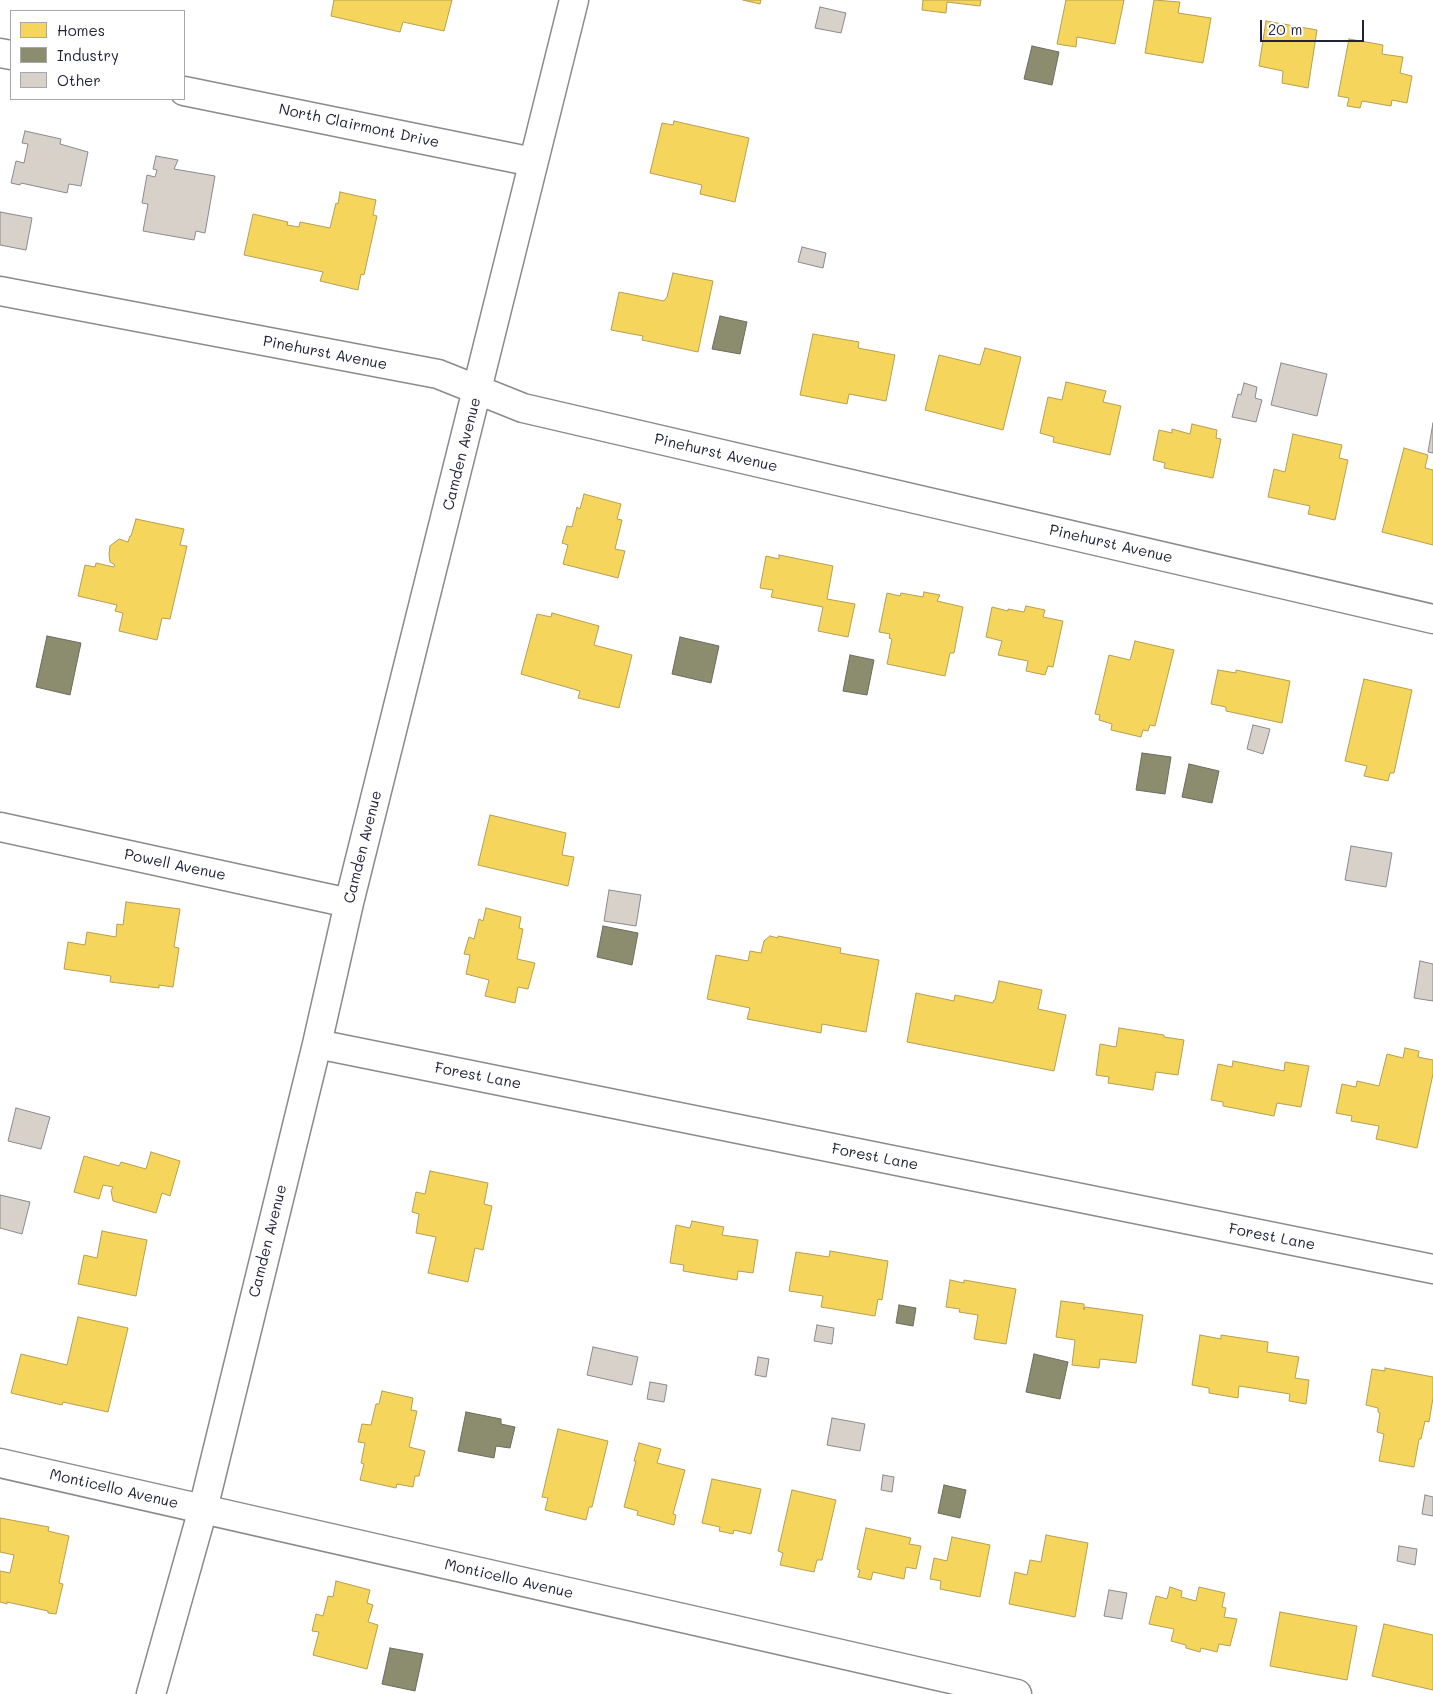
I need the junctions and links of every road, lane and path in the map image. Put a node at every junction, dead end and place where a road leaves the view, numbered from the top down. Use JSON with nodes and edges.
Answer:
{"nodes":[{"id":1,"x":574,"y":0,"type":"edge"},
{"id":2,"x":185,"y":91,"type":"edge"},
{"id":3,"x":533,"y":162,"type":"junction"},
{"id":4,"x":0,"y":291,"type":"edge"},
{"id":5,"x":478,"y":390,"type":"junction"},
{"id":6,"x":1433,"y":619,"type":"edge"},
{"id":7,"x":0,"y":827,"type":"edge"},
{"id":8,"x":349,"y":903,"type":"junction"},
{"id":9,"x":317,"y":1044,"type":"junction"},
{"id":10,"x":1433,"y":1269,"type":"edge"},
{"id":11,"x":0,"y":1463,"type":"edge"},
{"id":12,"x":203,"y":1509,"type":"junction"},
{"id":13,"x":151,"y":1694,"type":"edge"},
{"id":14,"x":1017,"y":1694,"type":"edge"}],
"edges":[{"from":1,"to":3,"type":"street","name":"Camden Avenue"},
{"from":2,"to":3,"type":"street","name":"North Clairmont Drive"},
{"from":3,"to":5,"type":"street","name":"Camden Avenue"},
{"from":4,"to":5,"type":"street","name":"Pinehurst Avenue"},
{"from":5,"to":6,"type":"street","name":"Pinehurst Avenue"},
{"from":5,"to":8,"type":"street","name":"Camden Avenue"},
{"from":7,"to":8,"type":"street","name":"Powell Avenue"},
{"from":8,"to":9,"type":"street","name":"Camden Avenue"},
{"from":9,"to":10,"type":"street","name":"Forest Lane"},
{"from":9,"to":12,"type":"street","name":"Camden Avenue"},
{"from":11,"to":12,"type":"street","name":"Monticello Avenue"},
{"from":12,"to":13,"type":"street","name":"Camden Avenue"},
{"from":12,"to":14,"type":"street","name":"Monticello Avenue"}]}
